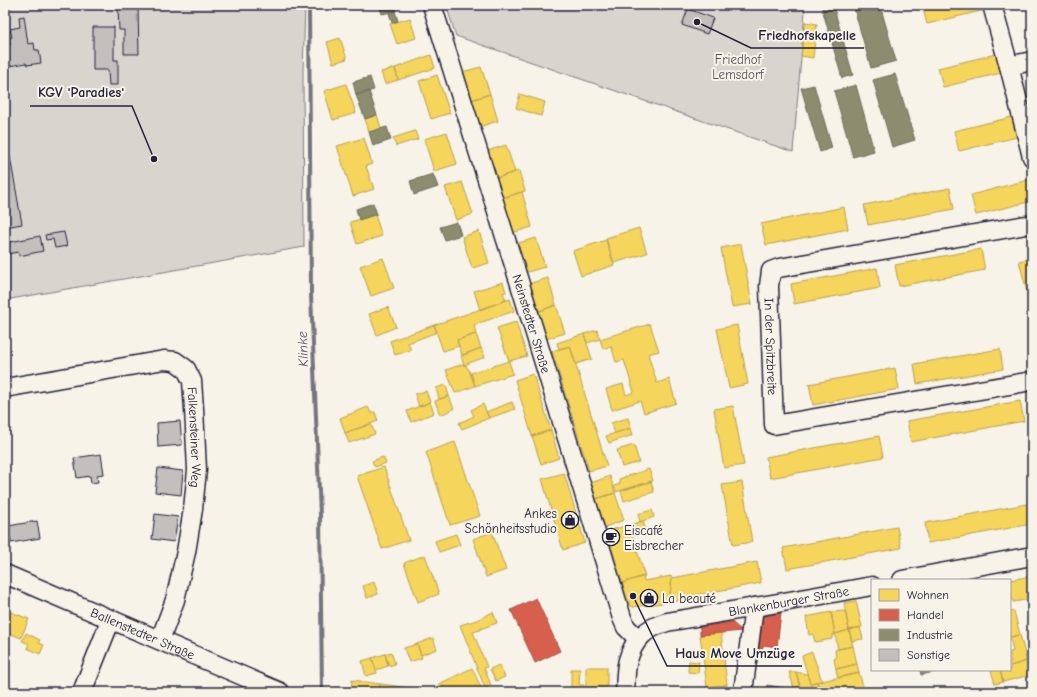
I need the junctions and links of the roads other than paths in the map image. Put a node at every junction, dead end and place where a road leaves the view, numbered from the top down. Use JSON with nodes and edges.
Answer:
{"nodes":[{"id":1,"x":432,"y":5,"type":"edge"},
{"id":2,"x":992,"y":5,"type":"edge"},
{"id":3,"x":1032,"y":61,"type":"edge"},
{"id":4,"x":1009,"y":66,"type":"junction"},
{"id":5,"x":1032,"y":157,"type":"edge"},
{"id":6,"x":1032,"y":224,"type":"edge"},
{"id":7,"x":1032,"y":381,"type":"edge"},
{"id":8,"x":5,"y":388,"type":"edge"},
{"id":9,"x":1032,"y":556,"type":"edge"},
{"id":10,"x":5,"y":574,"type":"edge"},
{"id":11,"x":907,"y":579,"type":"edge"},
{"id":12,"x":871,"y":586,"type":"edge"},
{"id":13,"x":754,"y":607,"type":"junction"},
{"id":14,"x":111,"y":619,"type":"junction"},
{"id":15,"x":638,"y":639,"type":"junction"},
{"id":16,"x":160,"y":640,"type":"junction"},
{"id":17,"x":82,"y":692,"type":"edge"},
{"id":18,"x":280,"y":692,"type":"edge"},
{"id":19,"x":625,"y":692,"type":"edge"},
{"id":20,"x":743,"y":692,"type":"edge"}],
"edges":[{"from":1,"to":15,"type":"street","name":"Neinstedter Straße"},
{"from":2,"to":4,"type":"street"},
{"from":3,"to":4,"type":"street"},
{"from":4,"to":5,"type":"street"},
{"from":6,"to":7,"type":"street","name":"In der Spitzbreite"},
{"from":8,"to":16,"type":"street","name":"Falkensteiner Weg"},
{"from":9,"to":11,"type":"street"},
{"from":10,"to":14,"type":"street","name":"Ballenstedter Straße"},
{"from":12,"to":13,"type":"street","name":"Blankenburger Straße"},
{"from":13,"to":15,"type":"street","name":"Blankenburger Straße"},
{"from":13,"to":20,"type":"street"},
{"from":14,"to":16,"type":"street","name":"Ballenstedter Straße"},
{"from":14,"to":17,"type":"street"},
{"from":15,"to":19,"type":"street"},
{"from":16,"to":18,"type":"street","name":"Ballenstedter Straße"}]}
